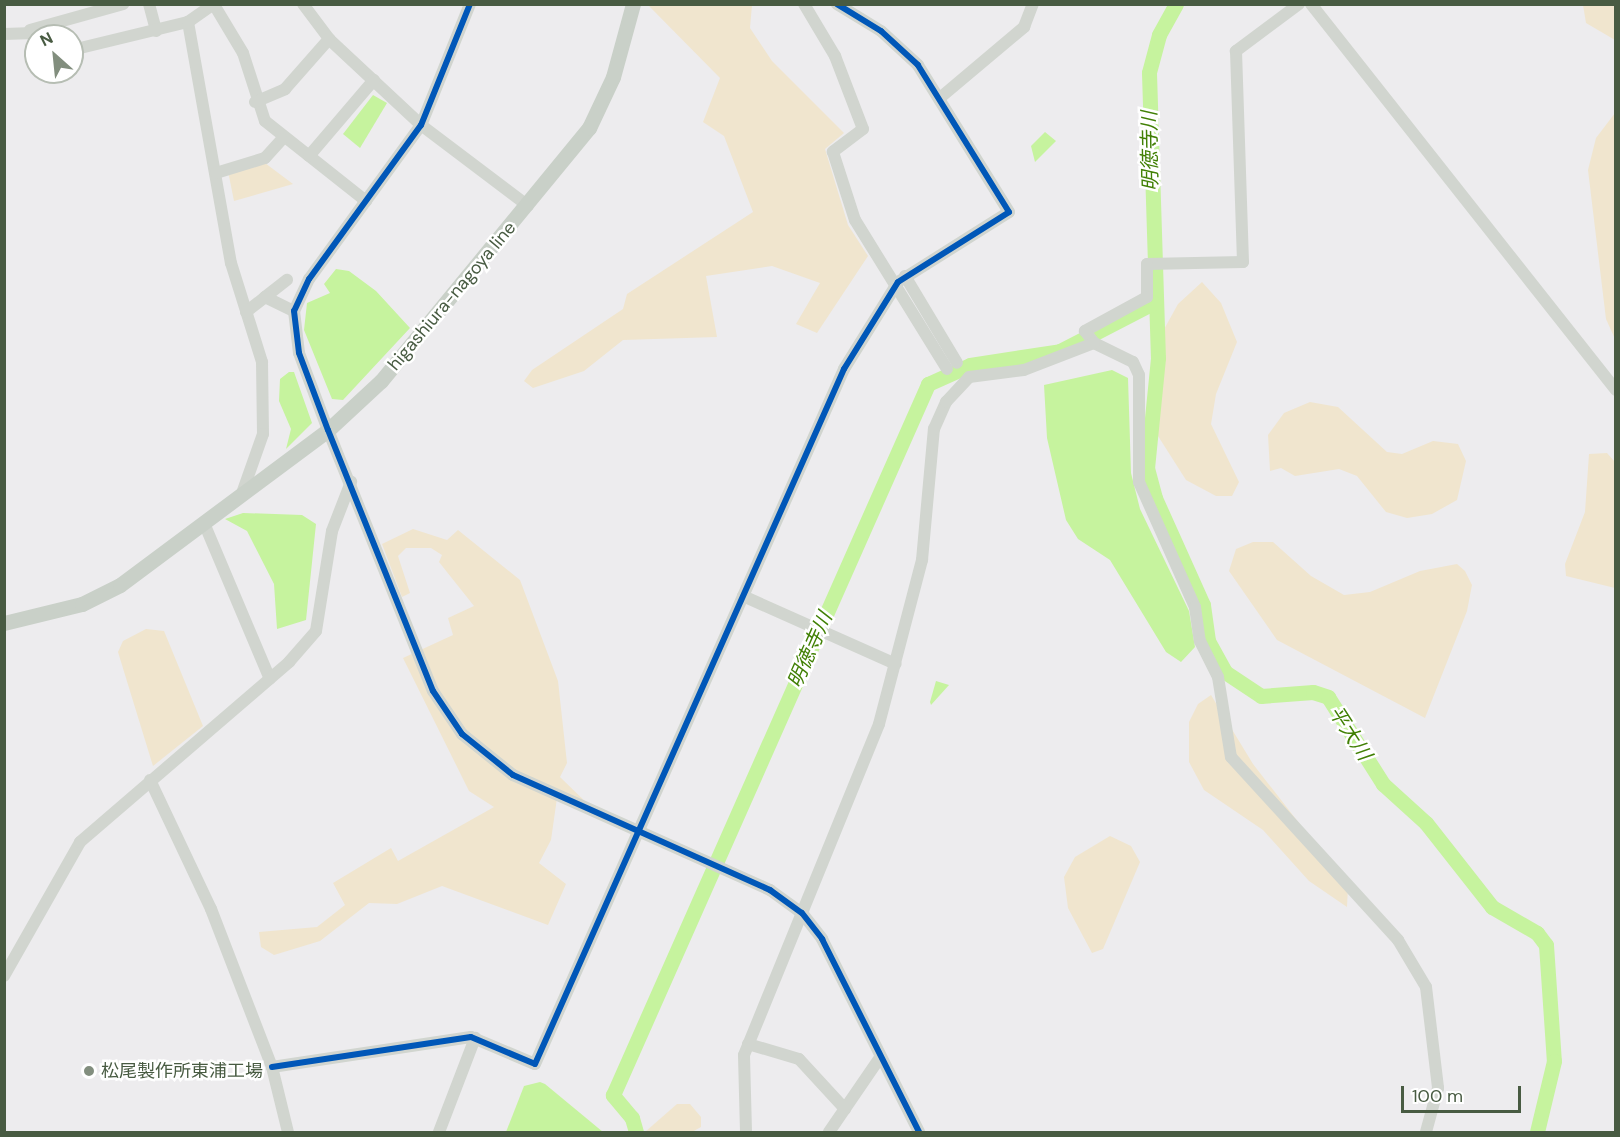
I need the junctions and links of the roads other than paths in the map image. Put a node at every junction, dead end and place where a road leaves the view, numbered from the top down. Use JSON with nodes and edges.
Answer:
{"nodes":[{"id":1,"x":123,"y":4,"type":"edge"},
{"id":2,"x":149,"y":4,"type":"edge"},
{"id":3,"x":303,"y":4,"type":"edge"},
{"id":4,"x":470,"y":4,"type":"edge"},
{"id":5,"x":633,"y":4,"type":"edge"},
{"id":6,"x":804,"y":4,"type":"edge"},
{"id":7,"x":837,"y":4,"type":"edge"},
{"id":8,"x":1033,"y":4,"type":"edge"},
{"id":9,"x":1299,"y":4,"type":"edge"},
{"id":10,"x":1311,"y":4,"type":"edge"},
{"id":11,"x":215,"y":6,"type":"edge"},
{"id":12,"x":188,"y":22,"type":"junction"},
{"id":13,"x":62,"y":24,"type":"edge"},
{"id":14,"x":156,"y":31,"type":"junction"},
{"id":15,"x":24,"y":33,"type":"edge"},
{"id":16,"x":4,"y":34,"type":"edge"},
{"id":17,"x":329,"y":39,"type":"junction"},
{"id":18,"x":84,"y":47,"type":"edge"},
{"id":19,"x":374,"y":80,"type":"junction"},
{"id":20,"x":941,"y":96,"type":"junction"},
{"id":21,"x":255,"y":102,"type":"junction"},
{"id":22,"x":421,"y":125,"type":"junction"},
{"id":23,"x":282,"y":139,"type":"junction"},
{"id":24,"x":309,"y":156,"type":"junction"},
{"id":25,"x":216,"y":173,"type":"junction"},
{"id":26,"x":366,"y":201,"type":"junction"},
{"id":27,"x":528,"y":206,"type":"junction"},
{"id":28,"x":901,"y":279,"type":"junction"},
{"id":29,"x":287,"y":280,"type":"dead end"},
{"id":30,"x":265,"y":297,"type":"junction"},
{"id":31,"x":294,"y":311,"type":"junction"},
{"id":32,"x":246,"y":312,"type":"junction"},
{"id":33,"x":1094,"y":342,"type":"junction"},
{"id":34,"x":952,"y":366,"type":"dead end"},
{"id":35,"x":1616,"y":390,"type":"edge"},
{"id":36,"x":328,"y":430,"type":"junction"},
{"id":37,"x":351,"y":482,"type":"junction"},
{"id":38,"x":241,"y":496,"type":"junction"},
{"id":39,"x":204,"y":523,"type":"junction"},
{"id":40,"x":743,"y":596,"type":"junction"},
{"id":41,"x":4,"y":623,"type":"edge"},
{"id":42,"x":896,"y":664,"type":"junction"},
{"id":43,"x":270,"y":679,"type":"junction"},
{"id":44,"x":150,"y":780,"type":"junction"},
{"id":45,"x":639,"y":832,"type":"junction"},
{"id":46,"x":802,"y":913,"type":"junction"},
{"id":47,"x":4,"y":976,"type":"edge"},
{"id":48,"x":475,"y":1038,"type":"junction"},
{"id":49,"x":748,"y":1044,"type":"junction"},
{"id":50,"x":879,"y":1059,"type":"junction"},
{"id":51,"x":272,"y":1067,"type":"junction"},
{"id":52,"x":845,"y":1109,"type":"junction"},
{"id":53,"x":288,"y":1132,"type":"edge"},
{"id":54,"x":439,"y":1132,"type":"edge"},
{"id":55,"x":746,"y":1132,"type":"edge"},
{"id":56,"x":829,"y":1132,"type":"edge"},
{"id":57,"x":919,"y":1132,"type":"edge"},
{"id":58,"x":1426,"y":1132,"type":"edge"}],
"edges":[{"from":1,"to":13,"type":"street"},
{"from":2,"to":14,"type":"street"},
{"from":3,"to":17,"type":"street"},
{"from":4,"to":22,"type":"street"},
{"from":5,"to":27,"type":"main road","name":"higashiura-nagoya line"},
{"from":6,"to":28,"type":"street"},
{"from":7,"to":20,"type":"street"},
{"from":8,"to":20,"type":"street"},
{"from":9,"to":33,"type":"street"},
{"from":10,"to":35,"type":"street"},
{"from":11,"to":12,"type":"street"},
{"from":11,"to":21,"type":"street"},
{"from":12,"to":14,"type":"street"},
{"from":12,"to":25,"type":"street"},
{"from":14,"to":18,"type":"street"},
{"from":15,"to":16,"type":"street"},
{"from":17,"to":19,"type":"street"},
{"from":17,"to":21,"type":"street"},
{"from":19,"to":22,"type":"street"},
{"from":19,"to":24,"type":"street"},
{"from":20,"to":28,"type":"street"},
{"from":21,"to":23,"type":"street"},
{"from":22,"to":26,"type":"street"},
{"from":22,"to":27,"type":"street"},
{"from":23,"to":24,"type":"street"},
{"from":23,"to":25,"type":"street"},
{"from":24,"to":26,"type":"street"},
{"from":25,"to":32,"type":"street"},
{"from":26,"to":31,"type":"street"},
{"from":27,"to":36,"type":"main road","name":"higashiura-nagoya line"},
{"from":28,"to":34,"type":"street"},
{"from":28,"to":40,"type":"street"},
{"from":29,"to":30,"type":"street"},
{"from":30,"to":31,"type":"street"},
{"from":30,"to":32,"type":"street"},
{"from":31,"to":36,"type":"street"},
{"from":32,"to":38,"type":"street"},
{"from":33,"to":42,"type":"street"},
{"from":33,"to":58,"type":"street"},
{"from":36,"to":37,"type":"street"},
{"from":36,"to":38,"type":"main road","name":"higashiura-nagoya line"},
{"from":37,"to":43,"type":"street"},
{"from":37,"to":45,"type":"street"},
{"from":38,"to":39,"type":"main road","name":"higashiura-nagoya line"},
{"from":39,"to":41,"type":"main road","name":"higashiura-nagoya line"},
{"from":39,"to":43,"type":"street"},
{"from":40,"to":42,"type":"street"},
{"from":40,"to":45,"type":"street"},
{"from":42,"to":46,"type":"street"},
{"from":43,"to":44,"type":"street"},
{"from":44,"to":47,"type":"street"},
{"from":44,"to":51,"type":"street"},
{"from":45,"to":46,"type":"street"},
{"from":45,"to":48,"type":"street"},
{"from":46,"to":49,"type":"street"},
{"from":46,"to":50,"type":"street"},
{"from":48,"to":51,"type":"street"},
{"from":48,"to":54,"type":"street"},
{"from":49,"to":52,"type":"street"},
{"from":49,"to":55,"type":"street"},
{"from":50,"to":52,"type":"street"},
{"from":50,"to":57,"type":"street"},
{"from":51,"to":53,"type":"street"},
{"from":52,"to":56,"type":"street"}]}
